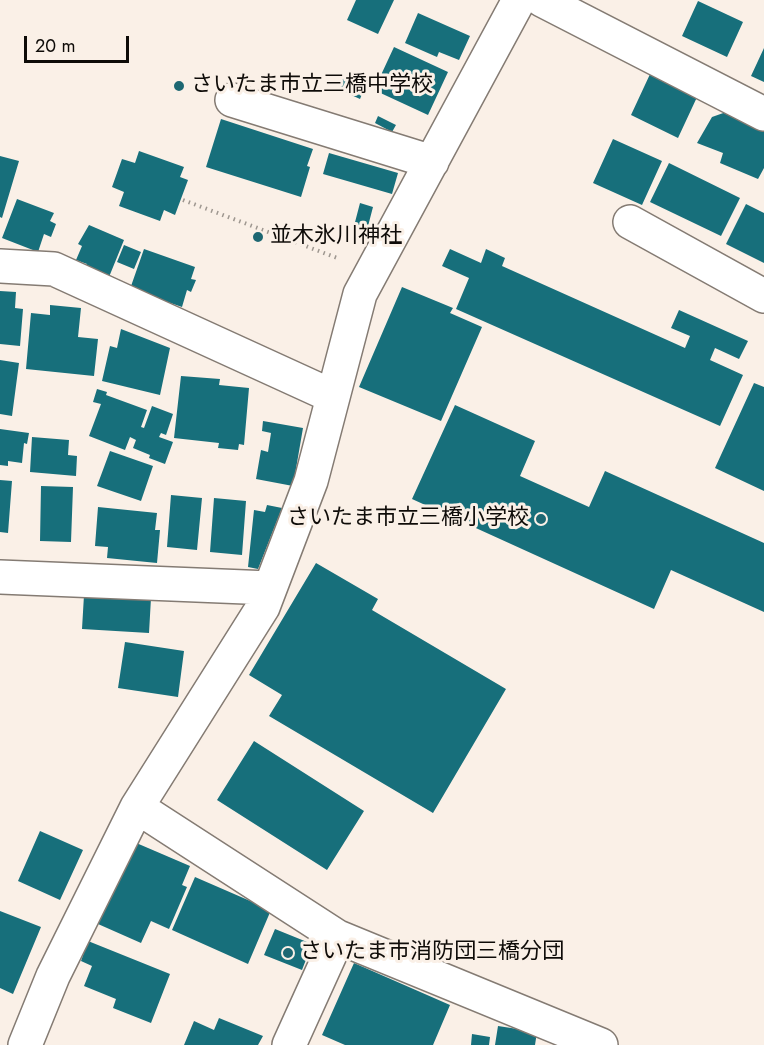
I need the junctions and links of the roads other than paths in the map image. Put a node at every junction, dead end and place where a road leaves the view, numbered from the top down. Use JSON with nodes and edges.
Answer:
{"nodes":[{"id":1,"x":519,"y":0,"type":"edge"},
{"id":2,"x":542,"y":0,"type":"edge"},
{"id":3,"x":232,"y":100,"type":"dead end"},
{"id":4,"x":764,"y":114,"type":"edge"},
{"id":5,"x":432,"y":162,"type":"junction"},
{"id":6,"x":630,"y":222,"type":"dead end"},
{"id":7,"x":0,"y":266,"type":"edge"},
{"id":8,"x":764,"y":296,"type":"edge"},
{"id":9,"x":332,"y":396,"type":"junction"},
{"id":10,"x":0,"y":577,"type":"edge"},
{"id":11,"x":270,"y":588,"type":"junction"},
{"id":12,"x":137,"y":807,"type":"junction"},
{"id":13,"x":338,"y":937,"type":"junction"},
{"id":14,"x":25,"y":1045,"type":"edge"},
{"id":15,"x":289,"y":1045,"type":"edge"},
{"id":16,"x":601,"y":1045,"type":"edge"}],
"edges":[{"from":1,"to":5,"type":"street"},
{"from":2,"to":4,"type":"street"},
{"from":3,"to":5,"type":"street"},
{"from":5,"to":9,"type":"street"},
{"from":6,"to":8,"type":"street"},
{"from":7,"to":9,"type":"street"},
{"from":9,"to":11,"type":"street"},
{"from":10,"to":11,"type":"street"},
{"from":11,"to":12,"type":"street"},
{"from":12,"to":13,"type":"street"},
{"from":12,"to":14,"type":"street"},
{"from":13,"to":15,"type":"street"},
{"from":13,"to":16,"type":"street"}]}
